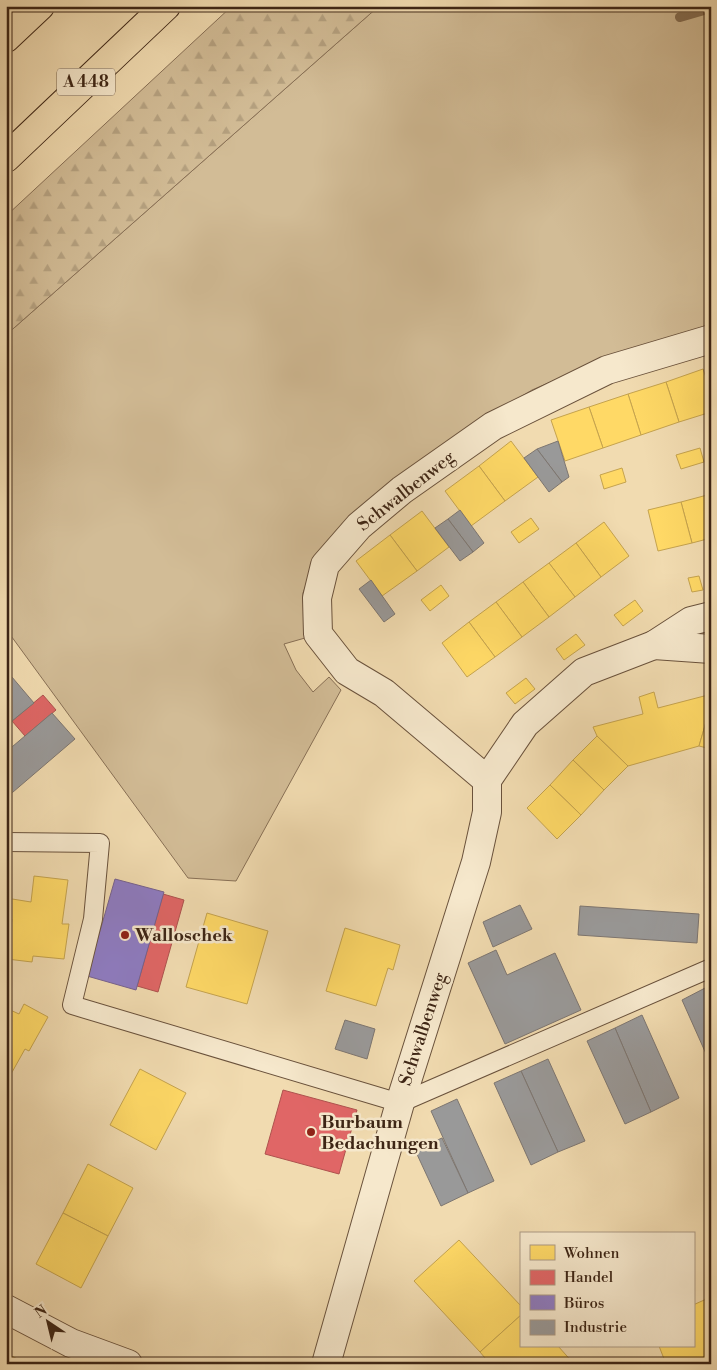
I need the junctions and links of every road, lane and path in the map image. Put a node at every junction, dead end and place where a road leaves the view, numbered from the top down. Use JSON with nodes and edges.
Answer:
{"nodes":[{"id":1,"x":40,"y":6,"type":"edge"},
{"id":2,"x":166,"y":6,"type":"edge"},
{"id":3,"x":6,"y":38,"type":"edge"},
{"id":4,"x":6,"y":158,"type":"edge"},
{"id":5,"x":711,"y":339,"type":"edge"},
{"id":6,"x":711,"y":616,"type":"edge"},
{"id":7,"x":654,"y":645,"type":"junction"},
{"id":8,"x":711,"y":649,"type":"edge"},
{"id":9,"x":487,"y":780,"type":"junction"},
{"id":10,"x":6,"y":842,"type":"edge"},
{"id":11,"x":711,"y":968,"type":"edge"},
{"id":12,"x":400,"y":1104,"type":"junction"},
{"id":13,"x":6,"y":1309,"type":"edge"},
{"id":14,"x":128,"y":1364,"type":"edge"},
{"id":15,"x":326,"y":1364,"type":"edge"}],
"edges":[{"from":1,"to":3,"type":"highway"},
{"from":2,"to":4,"type":"highway","number":"A 448"},
{"from":5,"to":9,"type":"street","name":"Schwalbenweg"},
{"from":6,"to":7,"type":"street"},
{"from":7,"to":8,"type":"street"},
{"from":7,"to":9,"type":"street"},
{"from":9,"to":12,"type":"street","name":"Schwalbenweg"},
{"from":10,"to":12,"type":"lane"},
{"from":11,"to":12,"type":"lane"},
{"from":12,"to":15,"type":"street","name":"Schwalbenweg"},
{"from":13,"to":14,"type":"street"}]}
